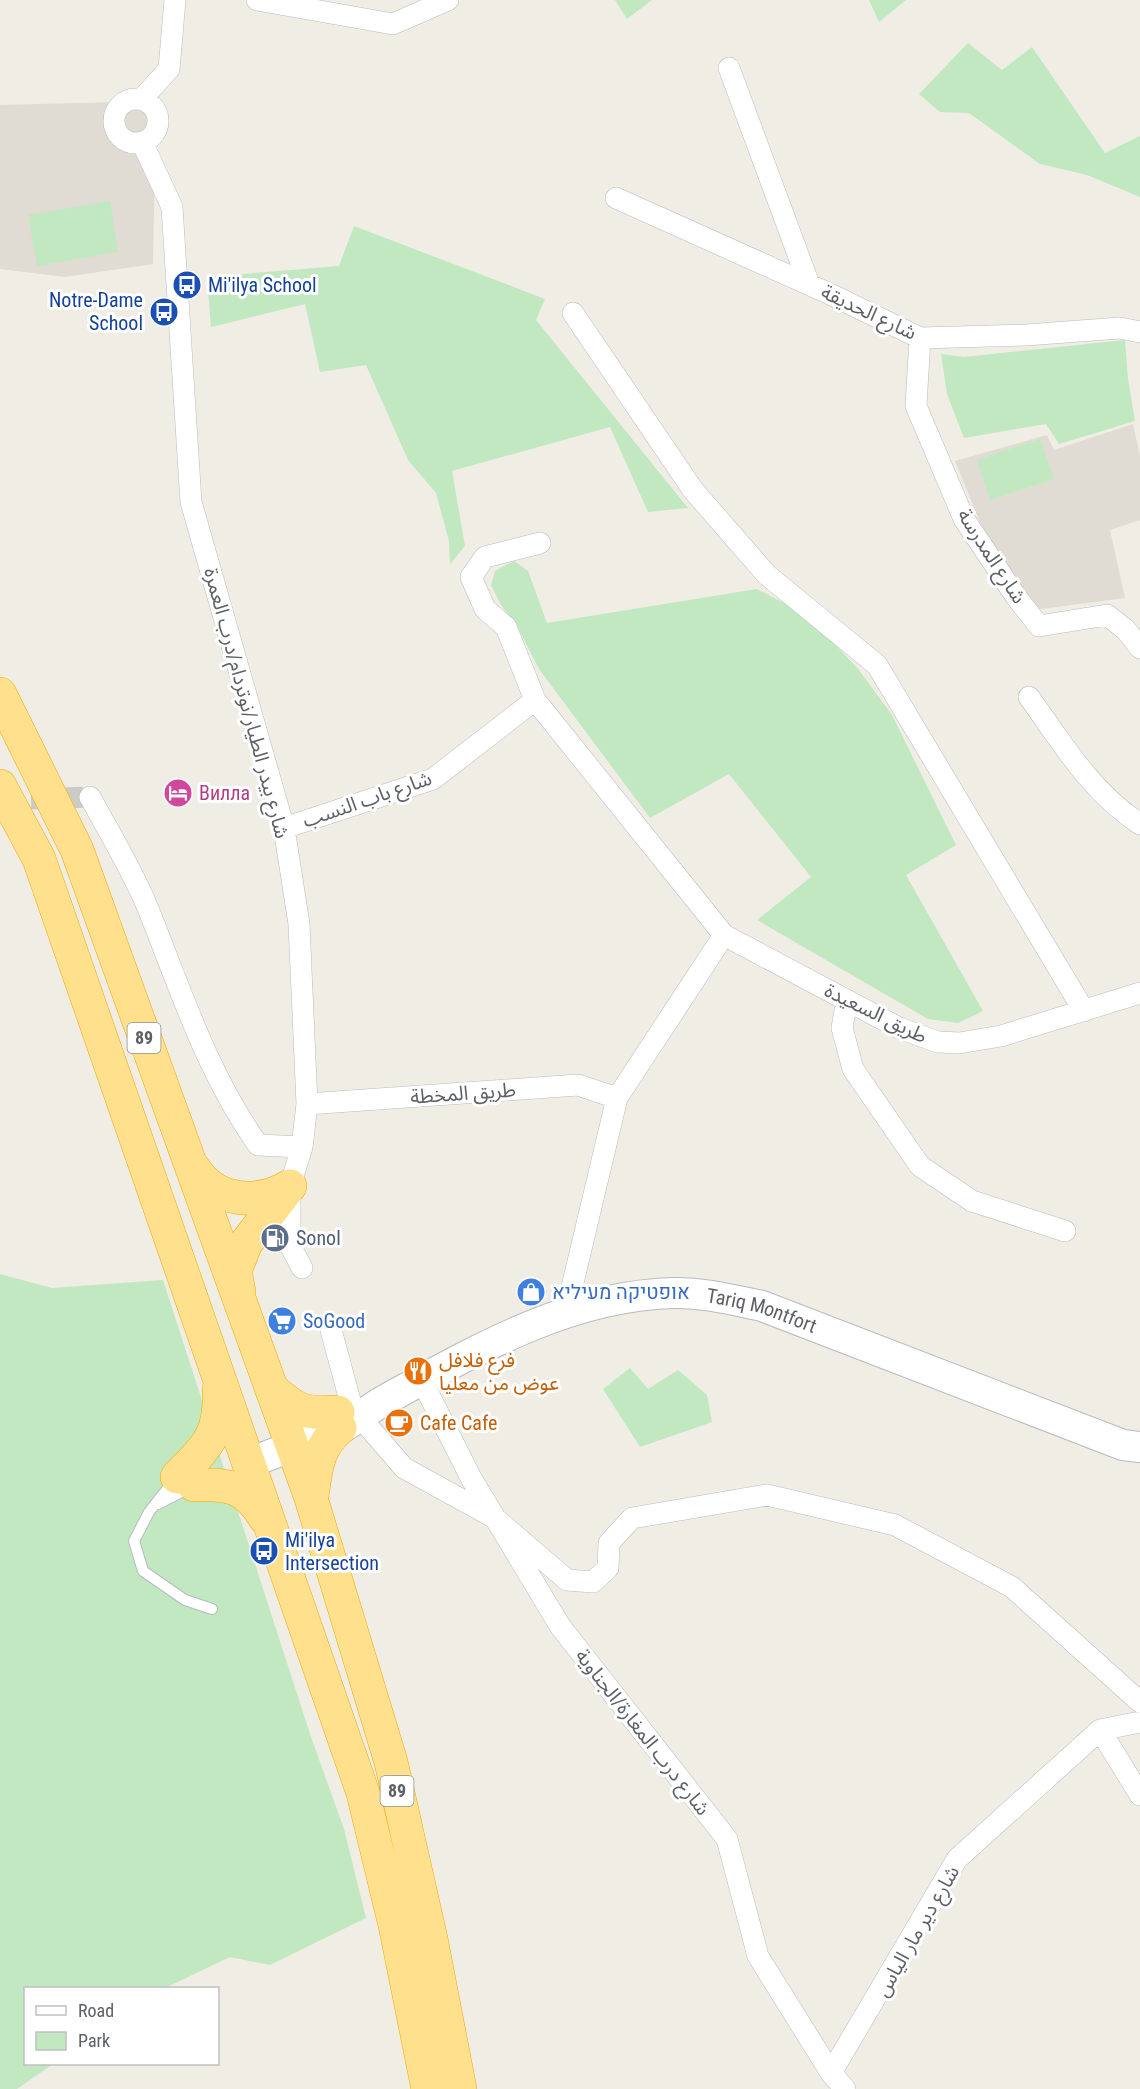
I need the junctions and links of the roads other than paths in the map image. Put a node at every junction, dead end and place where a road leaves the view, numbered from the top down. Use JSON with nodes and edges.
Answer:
{"nodes":[{"id":1,"x":175,"y":0,"type":"edge"},
{"id":2,"x":257,"y":0,"type":"edge"},
{"id":3,"x":448,"y":0,"type":"edge"},
{"id":4,"x":729,"y":68,"type":"dead end"},
{"id":5,"x":142,"y":99,"type":"junction"},
{"id":6,"x":142,"y":142,"type":"junction"},
{"id":7,"x":616,"y":198,"type":"dead end"},
{"id":8,"x":809,"y":284,"type":"junction"},
{"id":9,"x":573,"y":313,"type":"dead end"},
{"id":10,"x":1140,"y":332,"type":"edge"},
{"id":11,"x":920,"y":338,"type":"junction"},
{"id":12,"x":540,"y":543,"type":"dead end"},
{"id":13,"x":1140,"y":648,"type":"edge"},
{"id":14,"x":0,"y":694,"type":"edge"},
{"id":15,"x":1029,"y":697,"type":"dead end"},
{"id":16,"x":535,"y":700,"type":"junction"},
{"id":17,"x":0,"y":786,"type":"edge"},
{"id":18,"x":90,"y":797,"type":"dead end"},
{"id":19,"x":1140,"y":824,"type":"edge"},
{"id":20,"x":284,"y":828,"type":"junction"},
{"id":21,"x":724,"y":935,"type":"junction"},
{"id":22,"x":1140,"y":993,"type":"edge"},
{"id":23,"x":847,"y":1000,"type":"junction"},
{"id":24,"x":1084,"y":1011,"type":"junction"},
{"id":25,"x":617,"y":1098,"type":"junction"},
{"id":26,"x":307,"y":1104,"type":"junction"},
{"id":27,"x":302,"y":1147,"type":"junction"},
{"id":28,"x":187,"y":1157,"type":"junction"},
{"id":29,"x":290,"y":1186,"type":"junction"},
{"id":30,"x":1065,"y":1231,"type":"dead end"},
{"id":31,"x":302,"y":1268,"type":"dead end"},
{"id":32,"x":242,"y":1311,"type":"junction"},
{"id":33,"x":566,"y":1312,"type":"junction"},
{"id":34,"x":331,"y":1330,"type":"dead end"},
{"id":35,"x":219,"y":1375,"type":"junction"},
{"id":36,"x":422,"y":1381,"type":"junction"},
{"id":37,"x":271,"y":1388,"type":"junction"},
{"id":38,"x":347,"y":1416,"type":"junction"},
{"id":39,"x":288,"y":1437,"type":"junction"},
{"id":40,"x":1140,"y":1447,"type":"edge"},
{"id":41,"x":213,"y":1456,"type":"dead end"},
{"id":42,"x":223,"y":1465,"type":"junction"},
{"id":43,"x":311,"y":1498,"type":"junction"},
{"id":44,"x":153,"y":1508,"type":"junction"},
{"id":45,"x":495,"y":1518,"type":"junction"},
{"id":46,"x":269,"y":1525,"type":"junction"},
{"id":47,"x":212,"y":1610,"type":"dead end"},
{"id":48,"x":1140,"y":1702,"type":"edge"},
{"id":49,"x":1140,"y":1722,"type":"edge"},
{"id":50,"x":1100,"y":1730,"type":"junction"},
{"id":51,"x":1140,"y":1795,"type":"edge"},
{"id":52,"x":838,"y":2081,"type":"edge"},
{"id":53,"x":428,"y":2089,"type":"edge"},
{"id":54,"x":460,"y":2089,"type":"edge"}],
"edges":[{"from":1,"to":5,"type":"street"},
{"from":2,"to":3,"type":"street"},
{"from":4,"to":8,"type":"street"},
{"from":5,"to":6,"type":"street"},
{"from":5,"to":6,"type":"street"},
{"from":6,"to":20,"type":"street","name":"شارع بيدر الطيار/نوتردام/درب العمرة"},
{"from":7,"to":8,"type":"street","name":"شارع الحديقة"},
{"from":8,"to":11,"type":"street","name":"شارع الحديقة"},
{"from":9,"to":24,"type":"street"},
{"from":10,"to":11,"type":"street","name":"شارع الحديقة"},
{"from":11,"to":13,"type":"street","name":"شارع المدرسة"},
{"from":12,"to":16,"type":"street","name":"طريق السعيدة"},
{"from":14,"to":28,"type":"highway","number":"89"},
{"from":15,"to":19,"type":"street"},
{"from":16,"to":20,"type":"street","name":"شارع باب النسب"},
{"from":16,"to":21,"type":"street","name":"طريق السعيدة"},
{"from":17,"to":35,"type":"highway","number":"89"},
{"from":18,"to":27,"type":"street"},
{"from":20,"to":26,"type":"street","name":"شارع بيدر الطيار/نوتردام/درب العمرة"},
{"from":21,"to":23,"type":"street","name":"طريق السعيدة"},
{"from":21,"to":25,"type":"street"},
{"from":22,"to":24,"type":"street","name":"طريق السعيدة"},
{"from":23,"to":24,"type":"street","name":"طريق السعيدة"},
{"from":23,"to":30,"type":"street"},
{"from":25,"to":26,"type":"street","name":"طريق المخطة"},
{"from":25,"to":33,"type":"street"},
{"from":26,"to":27,"type":"street","name":"شارع بيدر الطيار/نوتردام/درب العمرة"},
{"from":27,"to":29,"type":"street","name":"شارع بيدر الطيار/نوتردام/درب العمرة"},
{"from":28,"to":29,"type":"highway"},
{"from":28,"to":32,"type":"highway","number":"89"},
{"from":29,"to":31,"type":"street","name":"شارع بيدر الطيار/نوتردام/درب العمرة"},
{"from":29,"to":32,"type":"highway"},
{"from":32,"to":37,"type":"highway","number":"89"},
{"from":33,"to":36,"type":"main road","name":"Tariq Montfort"},
{"from":33,"to":40,"type":"main road","name":"Tariq Montfort"},
{"from":34,"to":38,"type":"street"},
{"from":35,"to":42,"type":"highway","number":"89"},
{"from":35,"to":42,"type":"highway"},
{"from":36,"to":38,"type":"main road","name":"Tariq Montfort"},
{"from":36,"to":45,"type":"street","name":"شارع درب المغارة/الجناوية"},
{"from":37,"to":38,"type":"highway"},
{"from":37,"to":39,"type":"highway","number":"89"},
{"from":38,"to":39,"type":"main road","name":"Tariq Montfort"},
{"from":38,"to":43,"type":"highway"},
{"from":38,"to":45,"type":"street"},
{"from":39,"to":42,"type":"main road","name":"Tariq Montfort"},
{"from":39,"to":43,"type":"highway","number":"89"},
{"from":41,"to":42,"type":"lane"},
{"from":42,"to":44,"type":"lane"},
{"from":42,"to":44,"type":"lane"},
{"from":42,"to":46,"type":"highway","number":"89"},
{"from":42,"to":46,"type":"highway"},
{"from":43,"to":54,"type":"highway","number":"89"},
{"from":44,"to":47,"type":"lane"},
{"from":45,"to":48,"type":"street"},
{"from":45,"to":52,"type":"street","name":"شارع درب المغارة/الجناوية"},
{"from":46,"to":53,"type":"highway","number":"89"},
{"from":49,"to":50,"type":"street"},
{"from":50,"to":51,"type":"street"},
{"from":50,"to":52,"type":"street","name":"شارع دير مار الياس"}]}
